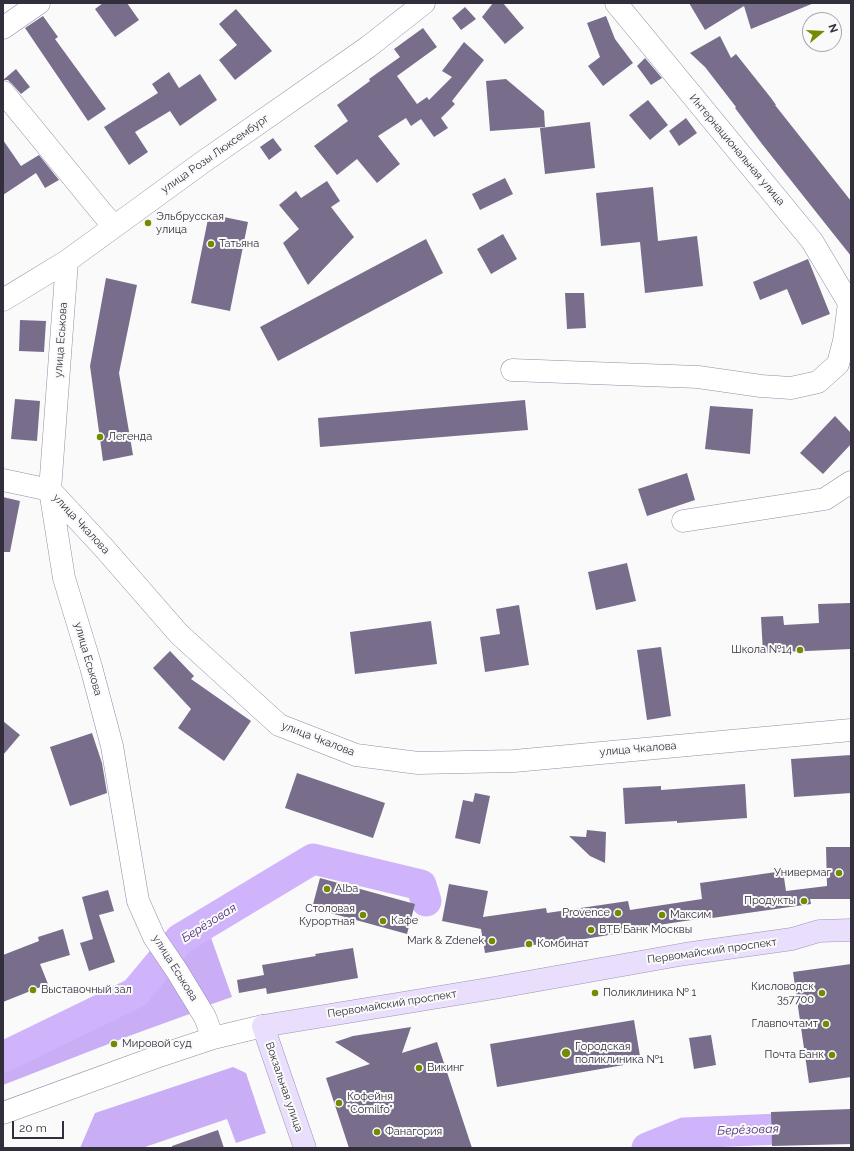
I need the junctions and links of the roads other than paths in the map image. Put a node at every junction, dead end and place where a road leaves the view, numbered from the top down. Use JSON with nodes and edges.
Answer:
{"nodes":[{"id":1,"x":39,"y":3,"type":"edge"},
{"id":2,"x":424,"y":3,"type":"edge"},
{"id":3,"x":616,"y":3,"type":"edge"},
{"id":4,"x":3,"y":28,"type":"edge"},
{"id":5,"x":3,"y":92,"type":"edge"},
{"id":6,"x":114,"y":226,"type":"junction"},
{"id":7,"x":67,"y":260,"type":"junction"},
{"id":8,"x":3,"y":300,"type":"edge"},
{"id":9,"x":850,"y":303,"type":"edge"},
{"id":10,"x":512,"y":370,"type":"dead end"},
{"id":11,"x":3,"y":480,"type":"edge"},
{"id":12,"x":851,"y":482,"type":"edge"},
{"id":13,"x":50,"y":490,"type":"junction"},
{"id":14,"x":683,"y":521,"type":"dead end"},
{"id":15,"x":851,"y":730,"type":"edge"},
{"id":16,"x":851,"y":930,"type":"edge"},
{"id":17,"x":792,"y":939,"type":"junction"},
{"id":18,"x":851,"y":942,"type":"edge"},
{"id":19,"x":263,"y":1026,"type":"junction"},
{"id":20,"x":213,"y":1038,"type":"junction"},
{"id":21,"x":3,"y":1113,"type":"edge"},
{"id":22,"x":305,"y":1148,"type":"edge"}],
"edges":[{"from":1,"to":4,"type":"street"},
{"from":2,"to":6,"type":"street","name":"улица Розы Люксембург"},
{"from":3,"to":9,"type":"street","name":"Интернациональная улица"},
{"from":5,"to":6,"type":"street"},
{"from":6,"to":7,"type":"street","name":"улица Розы Люксембург"},
{"from":7,"to":8,"type":"street","name":"улица Розы Люксембург"},
{"from":7,"to":13,"type":"street","name":"улица Еськова"},
{"from":9,"to":10,"type":"street"},
{"from":11,"to":13,"type":"street","name":"улица Чкалова"},
{"from":12,"to":14,"type":"street"},
{"from":13,"to":15,"type":"street","name":"улица Чкалова"},
{"from":13,"to":20,"type":"street","name":"улица Еськова"},
{"from":16,"to":17,"type":"main road","name":"Первомайский проспект"},
{"from":17,"to":18,"type":"main road","name":"Первомайский проспект"},
{"from":17,"to":19,"type":"main road","name":"Первомайский проспект"},
{"from":19,"to":20,"type":"street","name":"Первомайский проспект"},
{"from":19,"to":22,"type":"main road","name":"Вокзальная улица"},
{"from":20,"to":21,"type":"street","name":"Первомайский проспект"}]}
